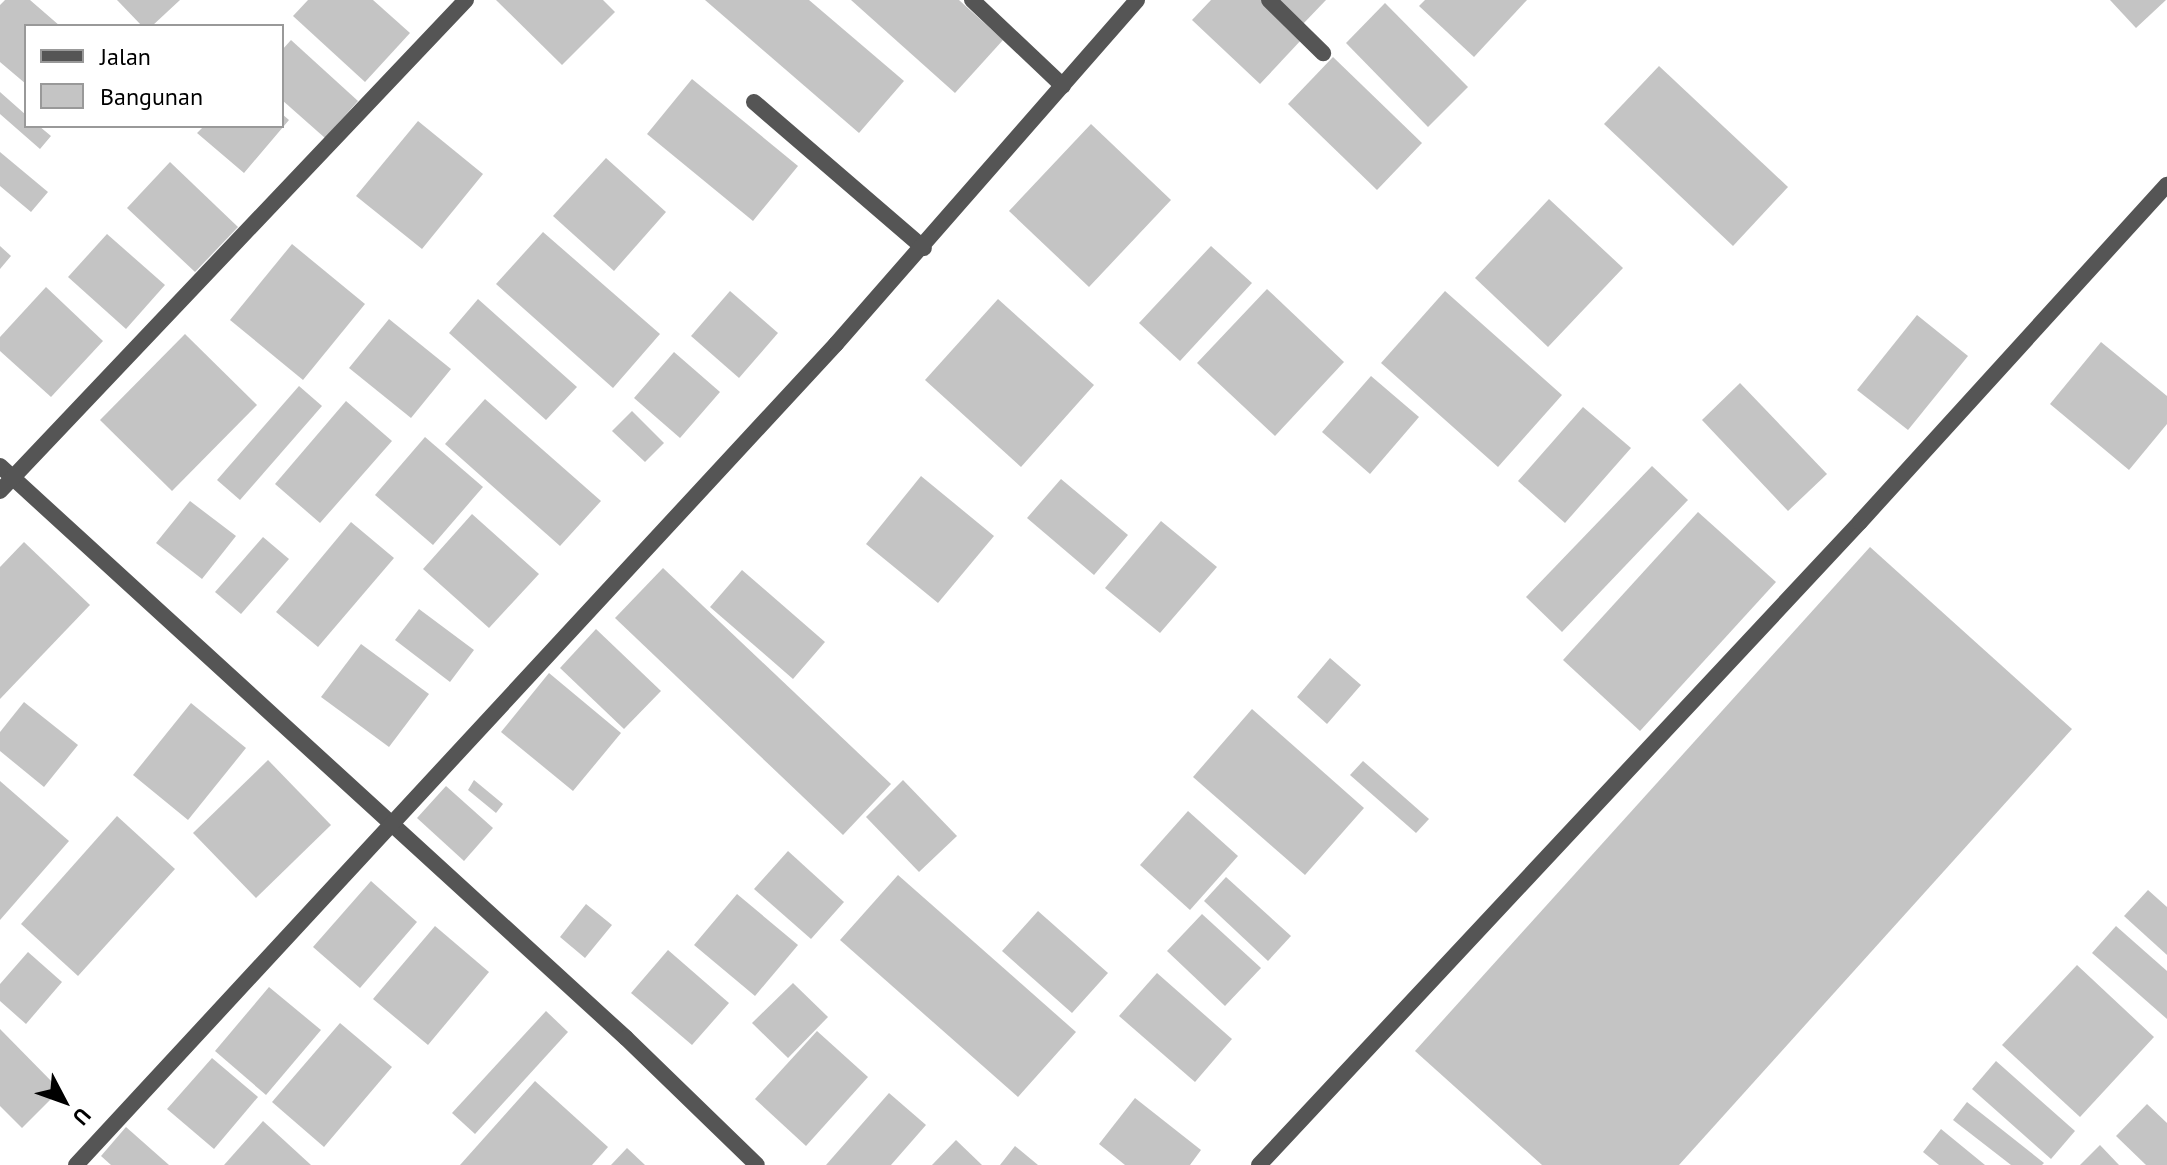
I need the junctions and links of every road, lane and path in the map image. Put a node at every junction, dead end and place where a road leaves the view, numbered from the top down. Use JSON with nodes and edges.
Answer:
{"nodes":[{"id":1,"x":466,"y":0,"type":"edge"},
{"id":2,"x":972,"y":0,"type":"edge"},
{"id":3,"x":1137,"y":0,"type":"edge"},
{"id":4,"x":1269,"y":0,"type":"edge"},
{"id":5,"x":1323,"y":53,"type":"dead end"},
{"id":6,"x":1063,"y":86,"type":"junction"},
{"id":7,"x":754,"y":102,"type":"dead end"},
{"id":8,"x":2167,"y":185,"type":"edge"},
{"id":9,"x":924,"y":248,"type":"junction"},
{"id":10,"x":0,"y":466,"type":"edge"},
{"id":11,"x":13,"y":478,"type":"junction"},
{"id":12,"x":0,"y":491,"type":"edge"},
{"id":13,"x":393,"y":826,"type":"junction"},
{"id":14,"x":76,"y":1165,"type":"edge"},
{"id":15,"x":757,"y":1165,"type":"edge"},
{"id":16,"x":1259,"y":1165,"type":"edge"}],
"edges":[{"from":1,"to":11,"type":"street"},
{"from":2,"to":6,"type":"street"},
{"from":3,"to":6,"type":"street"},
{"from":4,"to":5,"type":"street"},
{"from":6,"to":9,"type":"street"},
{"from":7,"to":9,"type":"street"},
{"from":8,"to":16,"type":"street"},
{"from":9,"to":13,"type":"street"},
{"from":10,"to":11,"type":"street"},
{"from":11,"to":12,"type":"street"},
{"from":11,"to":13,"type":"street"},
{"from":13,"to":14,"type":"street"},
{"from":13,"to":15,"type":"street"}]}
